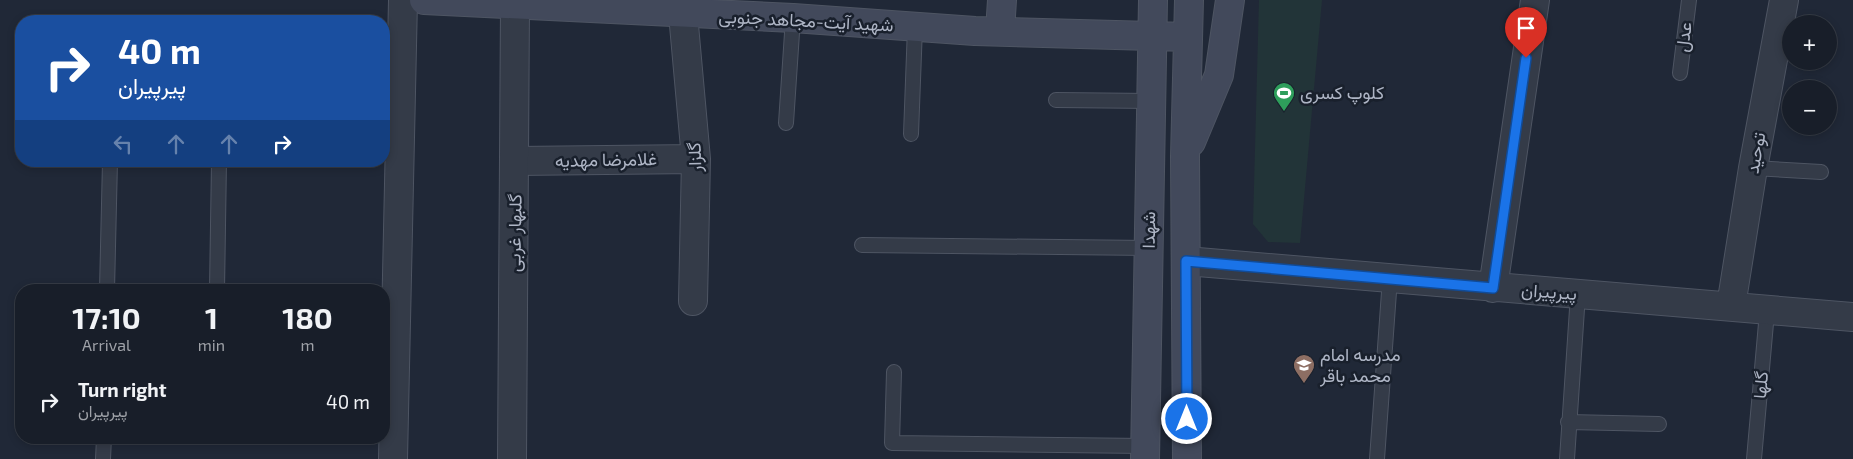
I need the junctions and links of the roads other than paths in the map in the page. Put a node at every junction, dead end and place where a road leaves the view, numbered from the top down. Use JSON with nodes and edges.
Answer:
{"nodes":[{"id":1,"x":403,"y":0,"type":"edge"},
{"id":2,"x":424,"y":0,"type":"edge"},
{"id":3,"x":1002,"y":0,"type":"edge"},
{"id":4,"x":1153,"y":0,"type":"edge"},
{"id":5,"x":1189,"y":0,"type":"edge"},
{"id":6,"x":1230,"y":0,"type":"edge"},
{"id":7,"x":1535,"y":0,"type":"edge"},
{"id":8,"x":1689,"y":0,"type":"edge"},
{"id":9,"x":1784,"y":0,"type":"edge"},
{"id":10,"x":515,"y":6,"type":"junction"},
{"id":11,"x":683,"y":14,"type":"junction"},
{"id":12,"x":793,"y":18,"type":"junction"},
{"id":13,"x":915,"y":27,"type":"junction"},
{"id":14,"x":1000,"y":31,"type":"junction"},
{"id":15,"x":1153,"y":36,"type":"junction"},
{"id":16,"x":1188,"y":37,"type":"junction"},
{"id":17,"x":1680,"y":73,"type":"dead end"},
{"id":18,"x":1056,"y":100,"type":"dead end"},
{"id":19,"x":1152,"y":101,"type":"junction"},
{"id":20,"x":392,"y":121,"type":"edge"},
{"id":21,"x":786,"y":123,"type":"dead end"},
{"id":22,"x":911,"y":134,"type":"dead end"},
{"id":23,"x":1185,"y":157,"type":"junction"},
{"id":24,"x":696,"y":159,"type":"junction"},
{"id":25,"x":516,"y":162,"type":"junction"},
{"id":26,"x":110,"y":167,"type":"edge"},
{"id":27,"x":220,"y":167,"type":"edge"},
{"id":28,"x":1752,"y":168,"type":"junction"},
{"id":29,"x":1821,"y":172,"type":"dead end"},
{"id":30,"x":862,"y":245,"type":"dead end"},
{"id":31,"x":1149,"y":248,"type":"junction"},
{"id":32,"x":1186,"y":261,"type":"junction"},
{"id":33,"x":1390,"y":278,"type":"junction"},
{"id":34,"x":107,"y":284,"type":"edge"},
{"id":35,"x":217,"y":284,"type":"edge"},
{"id":36,"x":390,"y":287,"type":"edge"},
{"id":37,"x":1493,"y":288,"type":"junction"},
{"id":38,"x":1578,"y":294,"type":"junction"},
{"id":39,"x":693,"y":301,"type":"dead end"},
{"id":40,"x":1731,"y":306,"type":"junction"},
{"id":41,"x":1767,"y":312,"type":"junction"},
{"id":42,"x":1853,"y":318,"type":"edge"},
{"id":43,"x":894,"y":372,"type":"dead end"},
{"id":44,"x":390,"y":392,"type":"edge"},
{"id":45,"x":1568,"y":422,"type":"junction"},
{"id":46,"x":1659,"y":424,"type":"dead end"},
{"id":47,"x":104,"y":444,"type":"edge"},
{"id":48,"x":1145,"y":452,"type":"edge"},
{"id":49,"x":103,"y":459,"type":"edge"},
{"id":50,"x":393,"y":459,"type":"edge"},
{"id":51,"x":512,"y":459,"type":"edge"},
{"id":52,"x":1187,"y":459,"type":"edge"},
{"id":53,"x":1377,"y":459,"type":"edge"},
{"id":54,"x":1567,"y":459,"type":"edge"},
{"id":55,"x":1754,"y":459,"type":"edge"}],
"edges":[{"from":1,"to":20,"type":"street"},
{"from":2,"to":10,"type":"main road","name":"شهید آیت-مجاهد جنوبی"},
{"from":3,"to":14,"type":"main road"},
{"from":4,"to":15,"type":"main road","name":"شهدا"},
{"from":5,"to":16,"type":"main road","name":"شهدا"},
{"from":6,"to":23,"type":"main road"},
{"from":7,"to":37,"type":"street"},
{"from":8,"to":17,"type":"lane","name":"عدل"},
{"from":9,"to":28,"type":"street","name":"توحید"},
{"from":10,"to":11,"type":"main road","name":"شهید آیت-مجاهد جنوبی"},
{"from":10,"to":25,"type":"street","name":"گلبهار غربی"},
{"from":11,"to":12,"type":"main road","name":"شهید آیت-مجاهد جنوبی"},
{"from":11,"to":24,"type":"street","name":"گلزار"},
{"from":12,"to":13,"type":"main road","name":"شهید آیت-مجاهد جنوبی"},
{"from":12,"to":21,"type":"lane"},
{"from":13,"to":14,"type":"main road","name":"شهید آیت-مجاهد جنوبی"},
{"from":13,"to":22,"type":"lane"},
{"from":14,"to":15,"type":"main road","name":"شهید آیت-مجاهد جنوبی"},
{"from":15,"to":16,"type":"main road","name":"شهید آیت-مجاهد جنوبی"},
{"from":15,"to":19,"type":"main road","name":"شهدا"},
{"from":16,"to":23,"type":"main road","name":"شهدا"},
{"from":18,"to":19,"type":"lane"},
{"from":19,"to":31,"type":"main road","name":"شهدا"},
{"from":20,"to":36,"type":"street"},
{"from":23,"to":32,"type":"main road","name":"شهدا"},
{"from":24,"to":25,"type":"street","name":"غلامرضا مهدیه"},
{"from":24,"to":39,"type":"street","name":"گلزار"},
{"from":25,"to":51,"type":"street","name":"گلبهار غربی"},
{"from":26,"to":34,"type":"lane"},
{"from":27,"to":35,"type":"lane"},
{"from":28,"to":29,"type":"lane"},
{"from":28,"to":40,"type":"street","name":"توحید"},
{"from":30,"to":31,"type":"lane"},
{"from":31,"to":48,"type":"main road","name":"شهدا"},
{"from":32,"to":33,"type":"street","name":"پیرپیران"},
{"from":32,"to":52,"type":"main road","name":"شهدا"},
{"from":33,"to":37,"type":"street","name":"پیرپیران"},
{"from":33,"to":53,"type":"lane"},
{"from":37,"to":38,"type":"street","name":"پیرپیران"},
{"from":38,"to":40,"type":"street","name":"پیرپیران"},
{"from":38,"to":45,"type":"lane"},
{"from":40,"to":41,"type":"street","name":"پیرپیران"},
{"from":41,"to":42,"type":"street","name":"پیرپیران"},
{"from":41,"to":55,"type":"lane","name":"گلها"},
{"from":43,"to":48,"type":"lane"},
{"from":44,"to":50,"type":"street"},
{"from":45,"to":46,"type":"lane"},
{"from":45,"to":54,"type":"lane"},
{"from":47,"to":49,"type":"lane"}]}
